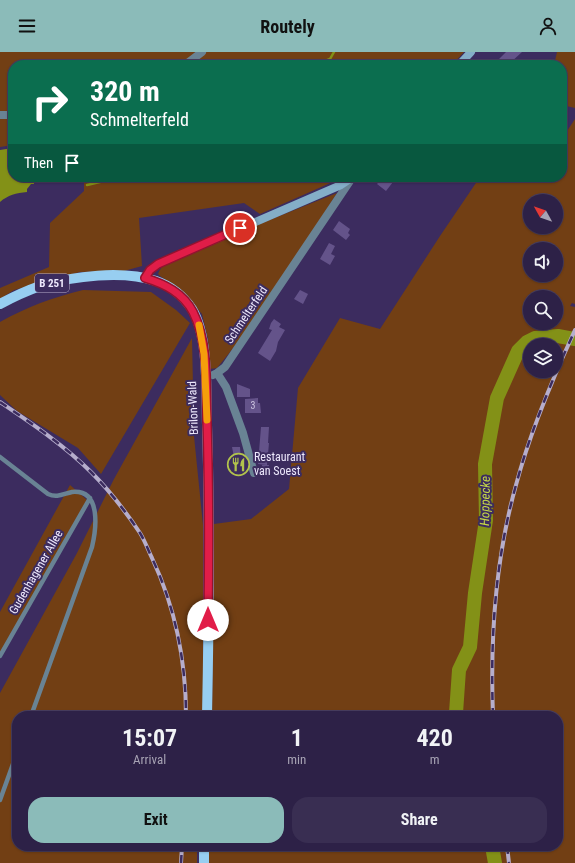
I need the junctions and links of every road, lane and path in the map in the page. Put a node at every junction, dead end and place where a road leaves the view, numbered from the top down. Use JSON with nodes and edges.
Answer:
{"nodes":[{"id":1,"x":202,"y":52,"type":"edge"},
{"id":2,"x":470,"y":52,"type":"edge"},
{"id":3,"x":192,"y":60,"type":"edge"},
{"id":4,"x":463,"y":60,"type":"edge"},
{"id":5,"x":346,"y":182,"type":"edge"},
{"id":6,"x":350,"y":182,"type":"edge"},
{"id":7,"x":145,"y":278,"type":"junction"},
{"id":8,"x":0,"y":304,"type":"edge"},
{"id":9,"x":0,"y":457,"type":"edge"},
{"id":10,"x":254,"y":473,"type":"dead end"},
{"id":11,"x":90,"y":498,"type":"junction"},
{"id":12,"x":0,"y":656,"type":"edge"},
{"id":13,"x":33,"y":711,"type":"edge"},
{"id":14,"x":207,"y":711,"type":"edge"},
{"id":15,"x":12,"y":767,"type":"edge"},
{"id":16,"x":0,"y":800,"type":"edge"},
{"id":17,"x":204,"y":851,"type":"edge"},
{"id":18,"x":204,"y":863,"type":"edge"}],
"edges":[{"from":1,"to":3,"type":"street"},
{"from":2,"to":4,"type":"main road"},
{"from":5,"to":7,"type":"main road","name":"Schmelterfeld"},
{"from":6,"to":10,"type":"street","name":"Schmelterfeld"},
{"from":7,"to":8,"type":"main road","name":"Brilon-Wald","number":"B 251"},
{"from":7,"to":14,"type":"main road","name":"Brilon-Wald","number":"B 251"},
{"from":9,"to":11,"type":"lane"},
{"from":11,"to":12,"type":"lane","name":"Gudenhagener Allee"},
{"from":11,"to":13,"type":"lane"},
{"from":15,"to":16,"type":"lane"},
{"from":17,"to":18,"type":"main road"}]}
